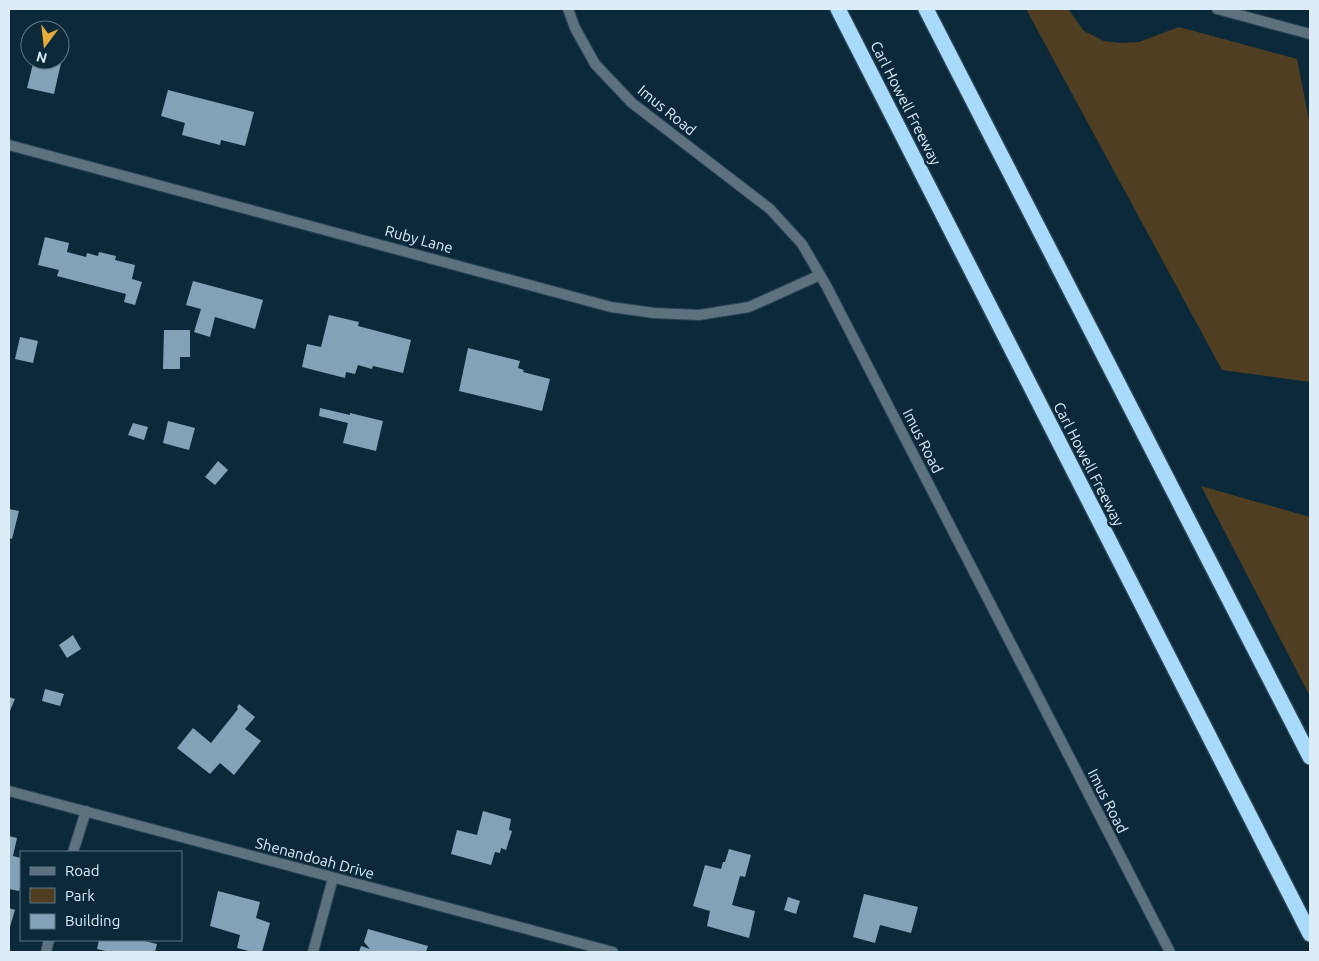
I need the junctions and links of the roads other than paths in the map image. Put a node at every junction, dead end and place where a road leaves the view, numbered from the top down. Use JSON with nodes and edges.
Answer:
{"nodes":[{"id":1,"x":568,"y":9,"type":"edge"},
{"id":2,"x":838,"y":9,"type":"edge"},
{"id":3,"x":926,"y":9,"type":"edge"},
{"id":4,"x":1217,"y":9,"type":"edge"},
{"id":5,"x":1310,"y":34,"type":"edge"},
{"id":6,"x":9,"y":144,"type":"edge"},
{"id":7,"x":820,"y":275,"type":"junction"},
{"id":8,"x":1310,"y":757,"type":"edge"},
{"id":9,"x":9,"y":791,"type":"edge"},
{"id":10,"x":86,"y":811,"type":"junction"},
{"id":11,"x":74,"y":851,"type":"edge"},
{"id":12,"x":333,"y":878,"type":"junction"},
{"id":13,"x":1310,"y":934,"type":"edge"},
{"id":14,"x":577,"y":948,"type":"edge"},
{"id":15,"x":313,"y":952,"type":"edge"},
{"id":16,"x":614,"y":952,"type":"edge"},
{"id":17,"x":1170,"y":952,"type":"edge"}],
"edges":[{"from":1,"to":7,"type":"street","name":"Imus Road"},
{"from":2,"to":13,"type":"highway","name":"Carl Howell Freeway"},
{"from":3,"to":8,"type":"highway"},
{"from":4,"to":5,"type":"street"},
{"from":6,"to":7,"type":"street","name":"Ruby Lane"},
{"from":7,"to":17,"type":"street","name":"Imus Road"},
{"from":9,"to":10,"type":"street","name":"Shenandoah Drive"},
{"from":10,"to":11,"type":"street"},
{"from":10,"to":12,"type":"street","name":"Shenandoah Drive"},
{"from":12,"to":14,"type":"street","name":"Shenandoah Drive"},
{"from":12,"to":15,"type":"street"},
{"from":14,"to":16,"type":"street","name":"Shenandoah Drive"}]}
